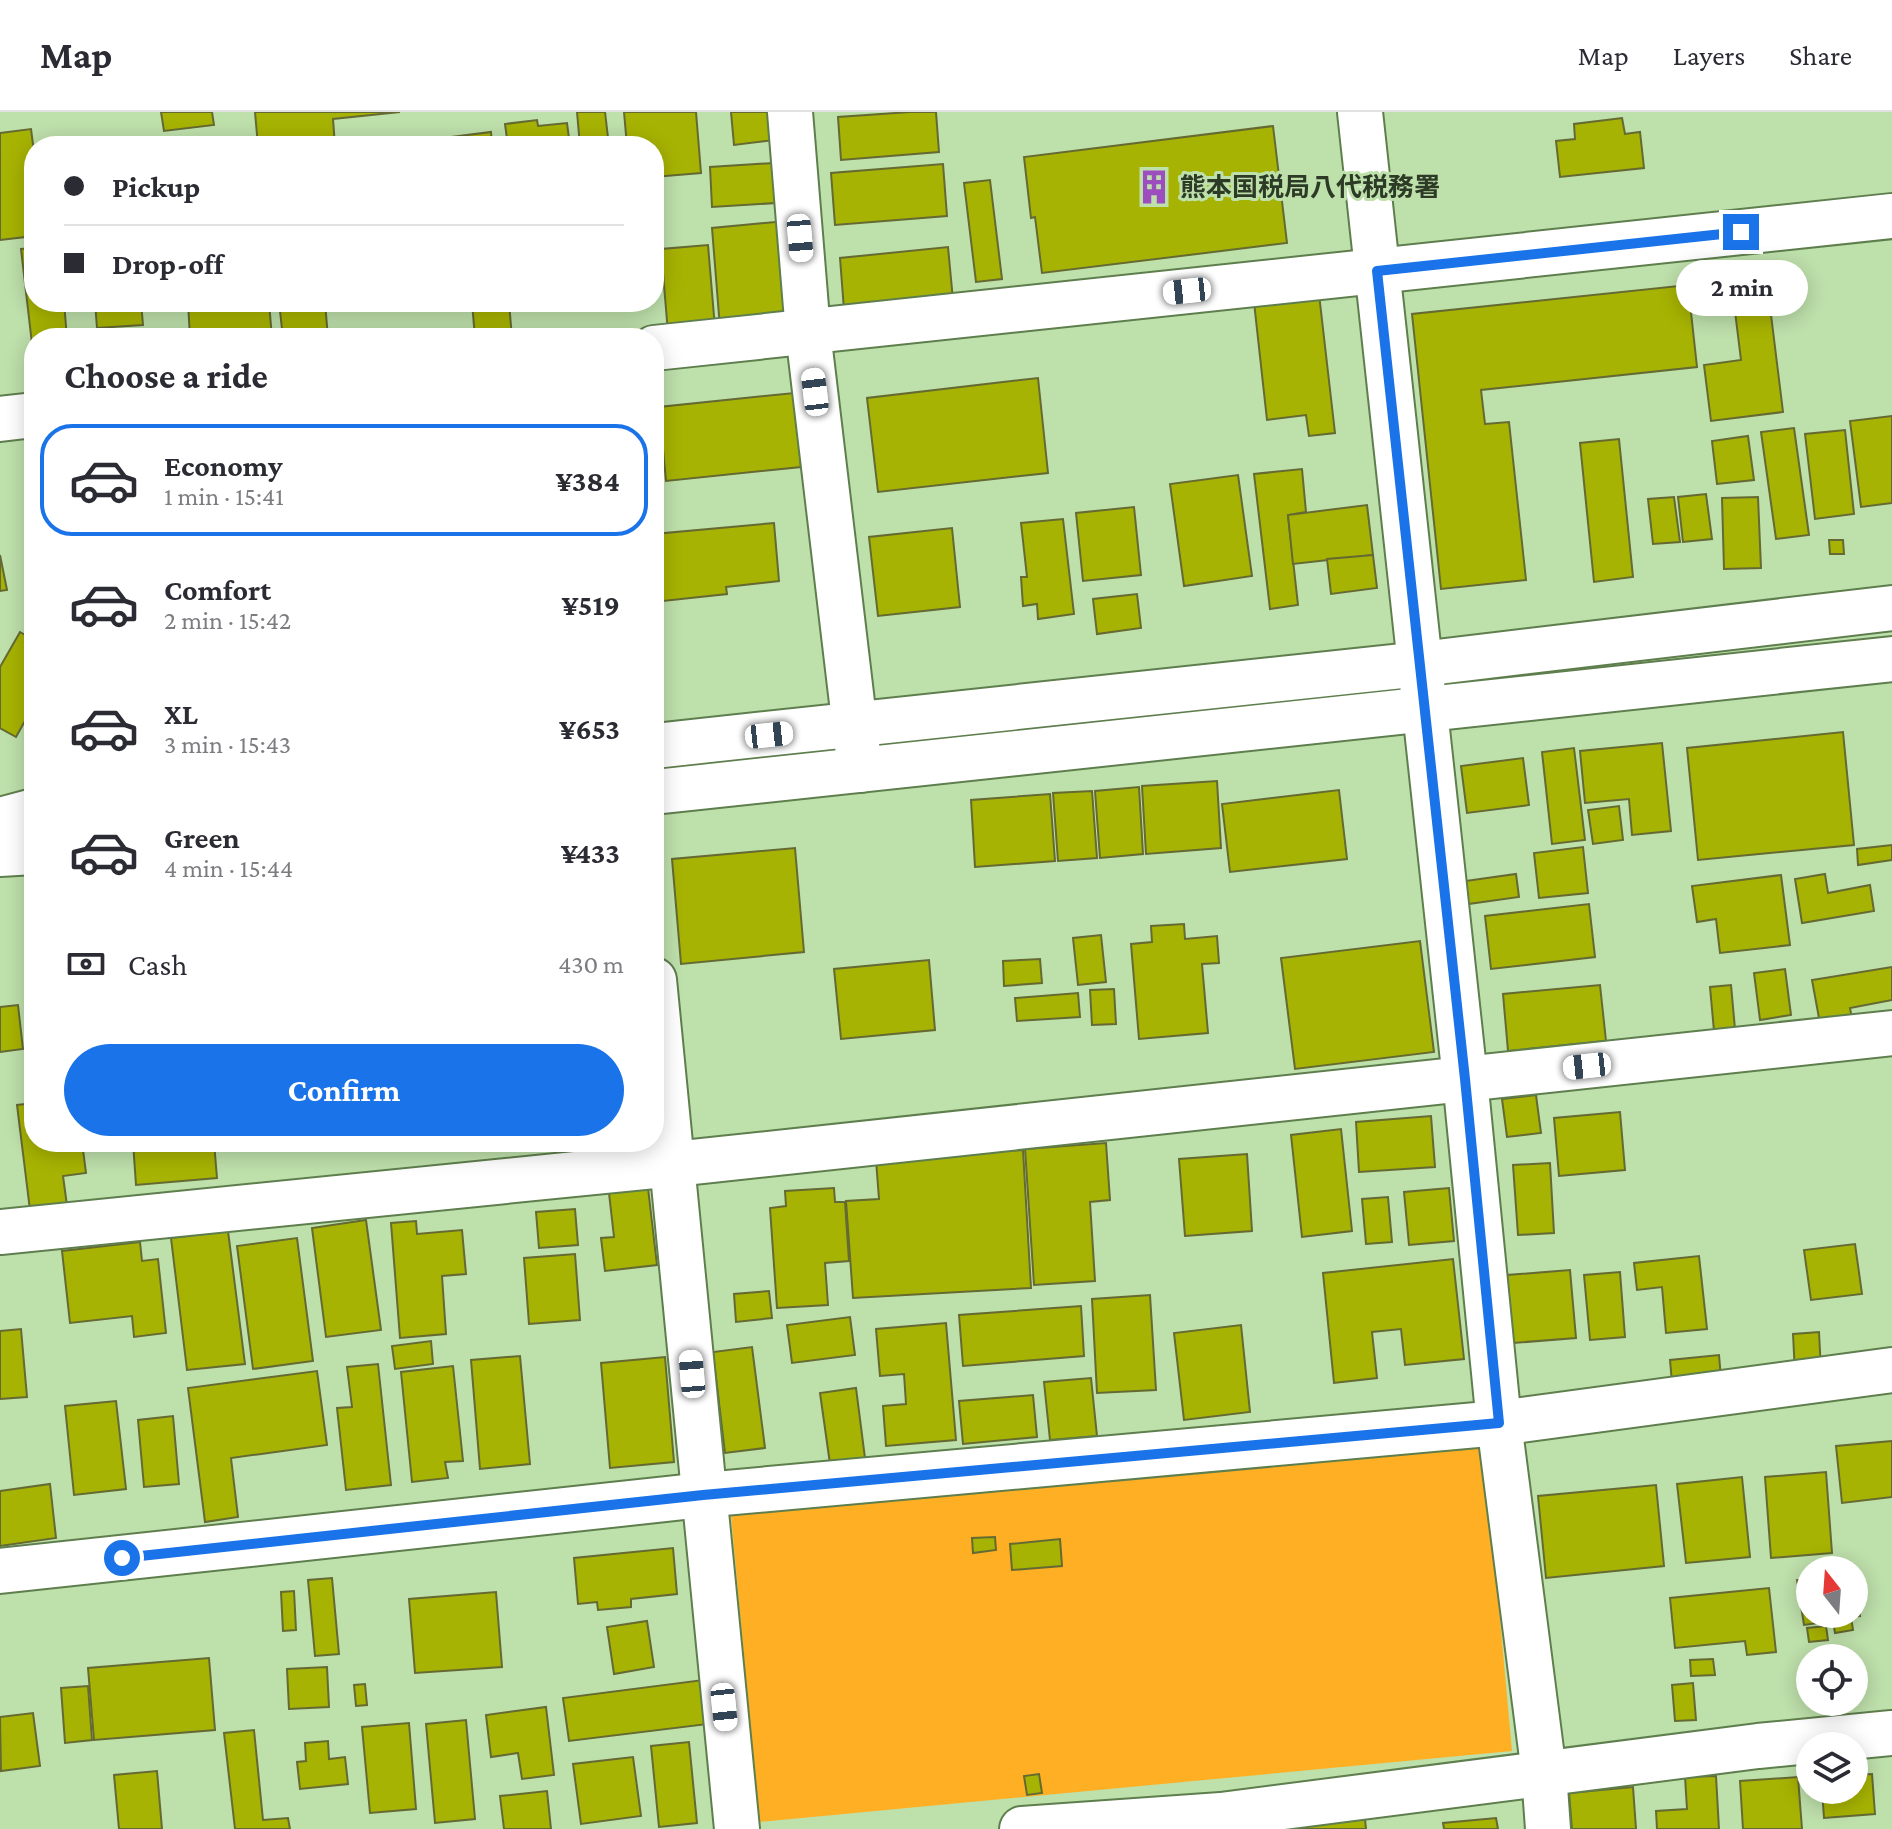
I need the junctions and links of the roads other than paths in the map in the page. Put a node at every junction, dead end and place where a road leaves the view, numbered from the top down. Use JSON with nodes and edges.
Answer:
{"nodes":[{"id":1,"x":790,"y":112,"type":"edge"},
{"id":2,"x":1360,"y":112,"type":"edge"},
{"id":3,"x":1892,"y":216,"type":"edge"},
{"id":4,"x":1377,"y":271,"type":"junction"},
{"id":5,"x":808,"y":332,"type":"junction"},
{"id":6,"x":664,"y":347,"type":"edge"},
{"id":7,"x":24,"y":416,"type":"edge"},
{"id":8,"x":0,"y":419,"type":"edge"},
{"id":9,"x":1892,"y":608,"type":"edge"},
{"id":10,"x":1892,"y":659,"type":"edge"},
{"id":11,"x":1420,"y":664,"type":"junction"},
{"id":12,"x":1424,"y":710,"type":"junction"},
{"id":13,"x":855,"y":726,"type":"junction"},
{"id":14,"x":664,"y":745,"type":"edge"},
{"id":15,"x":860,"y":770,"type":"junction"},
{"id":16,"x":664,"y":791,"type":"edge"},
{"id":17,"x":24,"y":814,"type":"edge"},
{"id":18,"x":0,"y":820,"type":"edge"},
{"id":19,"x":24,"y":853,"type":"edge"},
{"id":20,"x":0,"y":854,"type":"edge"},
{"id":21,"x":1892,"y":1033,"type":"edge"},
{"id":22,"x":664,"y":1072,"type":"edge"},
{"id":23,"x":1465,"y":1079,"type":"junction"},
{"id":24,"x":674,"y":1164,"type":"junction"},
{"id":25,"x":0,"y":1232,"type":"edge"},
{"id":26,"x":1892,"y":1370,"type":"edge"},
{"id":27,"x":1499,"y":1423,"type":"junction"},
{"id":28,"x":703,"y":1495,"type":"junction"},
{"id":29,"x":0,"y":1571,"type":"edge"},
{"id":30,"x":1892,"y":1733,"type":"edge"},
{"id":31,"x":1544,"y":1773,"type":"junction"},
{"id":32,"x":737,"y":1829,"type":"edge"},
{"id":33,"x":1022,"y":1829,"type":"edge"},
{"id":34,"x":1548,"y":1829,"type":"edge"}],
"edges":[{"from":1,"to":5,"type":"street"},
{"from":2,"to":4,"type":"street"},
{"from":3,"to":4,"type":"street"},
{"from":4,"to":5,"type":"street"},
{"from":4,"to":11,"type":"street"},
{"from":5,"to":6,"type":"street"},
{"from":5,"to":13,"type":"street"},
{"from":7,"to":8,"type":"street"},
{"from":9,"to":11,"type":"street"},
{"from":10,"to":12,"type":"street"},
{"from":11,"to":12,"type":"street"},
{"from":11,"to":13,"type":"street"},
{"from":12,"to":15,"type":"street"},
{"from":12,"to":23,"type":"street"},
{"from":13,"to":14,"type":"street"},
{"from":13,"to":15,"type":"street"},
{"from":15,"to":16,"type":"street"},
{"from":17,"to":18,"type":"street"},
{"from":19,"to":20,"type":"street"},
{"from":21,"to":23,"type":"street"},
{"from":22,"to":24,"type":"street"},
{"from":23,"to":24,"type":"street"},
{"from":23,"to":27,"type":"street"},
{"from":24,"to":25,"type":"street"},
{"from":24,"to":28,"type":"street"},
{"from":26,"to":27,"type":"street"},
{"from":27,"to":28,"type":"street"},
{"from":27,"to":31,"type":"street"},
{"from":28,"to":29,"type":"street"},
{"from":28,"to":32,"type":"street"},
{"from":30,"to":31,"type":"street"},
{"from":31,"to":33,"type":"street"},
{"from":31,"to":34,"type":"street"}]}
